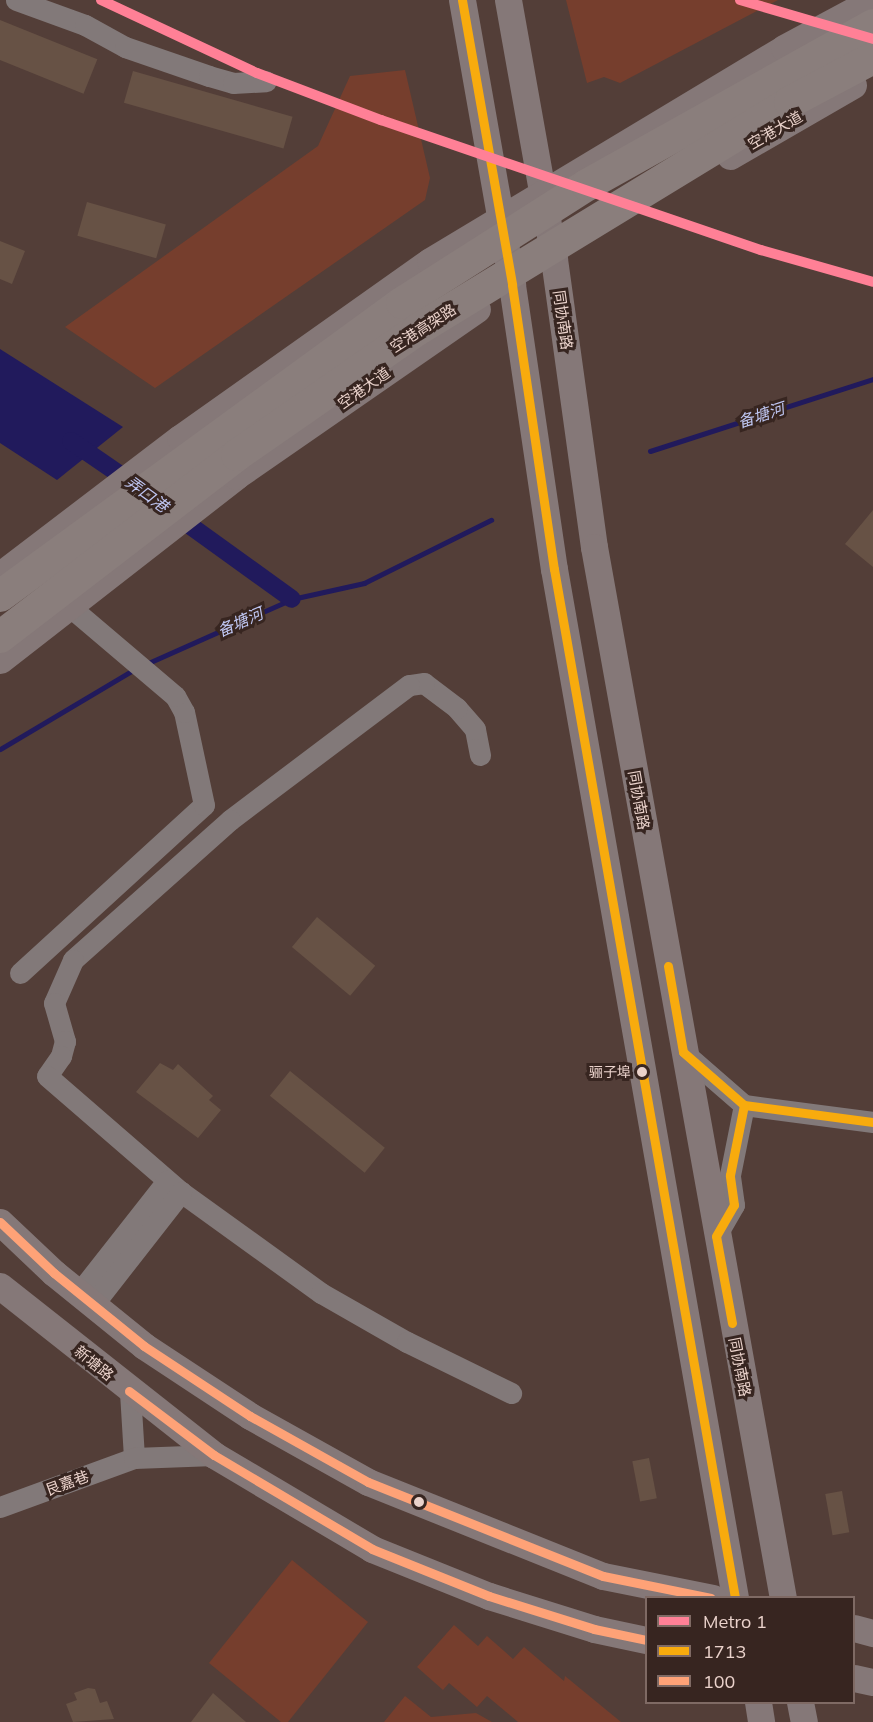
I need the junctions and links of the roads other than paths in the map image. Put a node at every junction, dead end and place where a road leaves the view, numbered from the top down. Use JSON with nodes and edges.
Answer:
{"nodes":[{"id":1,"x":16,"y":0,"type":"edge"},
{"id":2,"x":462,"y":0,"type":"edge"},
{"id":3,"x":508,"y":0,"type":"edge"},
{"id":4,"x":873,"y":0,"type":"edge"},
{"id":5,"x":873,"y":25,"type":"edge"},
{"id":6,"x":873,"y":58,"type":"edge"},
{"id":7,"x":873,"y":75,"type":"edge"},
{"id":8,"x":266,"y":81,"type":"dead end"},
{"id":9,"x":543,"y":193,"type":"junction"},
{"id":10,"x":500,"y":220,"type":"junction"},
{"id":11,"x":554,"y":258,"type":"junction"},
{"id":12,"x":512,"y":285,"type":"junction"},
{"id":13,"x":0,"y":575,"type":"edge"},
{"id":14,"x":0,"y":596,"type":"edge"},
{"id":15,"x":69,"y":606,"type":"junction"},
{"id":16,"x":0,"y":638,"type":"edge"},
{"id":17,"x":0,"y":660,"type":"edge"},
{"id":18,"x":480,"y":755,"type":"dead end"},
{"id":19,"x":20,"y":973,"type":"dead end"},
{"id":20,"x":683,"y":1052,"type":"junction"},
{"id":21,"x":744,"y":1105,"type":"junction"},
{"id":22,"x":873,"y":1122,"type":"edge"},
{"id":23,"x":174,"y":1186,"type":"junction"},
{"id":24,"x":0,"y":1222,"type":"edge"},
{"id":25,"x":716,"y":1236,"type":"junction"},
{"id":26,"x":0,"y":1286,"type":"edge"},
{"id":27,"x":85,"y":1300,"type":"junction"},
{"id":28,"x":130,"y":1392,"type":"junction"},
{"id":29,"x":511,"y":1393,"type":"dead end"},
{"id":30,"x":214,"y":1455,"type":"junction"},
{"id":31,"x":134,"y":1458,"type":"junction"},
{"id":32,"x":0,"y":1507,"type":"edge"},
{"id":33,"x":703,"y":1596,"type":"edge"},
{"id":34,"x":735,"y":1596,"type":"edge"},
{"id":35,"x":783,"y":1596,"type":"edge"},
{"id":36,"x":855,"y":1628,"type":"edge"},
{"id":37,"x":873,"y":1633,"type":"edge"},
{"id":38,"x":645,"y":1640,"type":"edge"},
{"id":39,"x":855,"y":1678,"type":"edge"},
{"id":40,"x":873,"y":1682,"type":"edge"},
{"id":41,"x":758,"y":1704,"type":"edge"},
{"id":42,"x":800,"y":1704,"type":"edge"},
{"id":43,"x":761,"y":1722,"type":"edge"},
{"id":44,"x":804,"y":1722,"type":"edge"}],
"edges":[{"from":1,"to":8,"type":"street"},
{"from":2,"to":10,"type":"main road"},
{"from":3,"to":9,"type":"main road","name":"同协南路"},
{"from":4,"to":9,"type":"main road"},
{"from":5,"to":14,"type":"highway","name":"空港高架路"},
{"from":6,"to":16,"type":"highway","name":"空港高架路"},
{"from":7,"to":11,"type":"main road","name":"空港大道"},
{"from":9,"to":10,"type":"main road"},
{"from":9,"to":11,"type":"main road","name":"同协南路"},
{"from":10,"to":12,"type":"main road"},
{"from":10,"to":13,"type":"main road"},
{"from":11,"to":12,"type":"main road","name":"空港大道"},
{"from":11,"to":20,"type":"main road","name":"同协南路"},
{"from":12,"to":15,"type":"main road","name":"空港大道"},
{"from":12,"to":34,"type":"main road"},
{"from":15,"to":17,"type":"main road","name":"空港大道"},
{"from":15,"to":19,"type":"street"},
{"from":18,"to":23,"type":"street"},
{"from":20,"to":21,"type":"street"},
{"from":20,"to":25,"type":"main road","name":"同协南路"},
{"from":21,"to":22,"type":"street"},
{"from":21,"to":25,"type":"street"},
{"from":23,"to":27,"type":"street"},
{"from":23,"to":29,"type":"street"},
{"from":24,"to":27,"type":"main road"},
{"from":25,"to":35,"type":"main road","name":"同协南路"},
{"from":26,"to":28,"type":"main road","name":"新塘路"},
{"from":27,"to":33,"type":"main road"},
{"from":28,"to":30,"type":"main road","name":"新塘路"},
{"from":28,"to":31,"type":"street"},
{"from":30,"to":31,"type":"street","name":"艮嘉巷"},
{"from":30,"to":38,"type":"main road","name":"新塘路"},
{"from":31,"to":32,"type":"street","name":"艮嘉巷"},
{"from":36,"to":37,"type":"main road"},
{"from":39,"to":40,"type":"main road"},
{"from":41,"to":43,"type":"main road"},
{"from":42,"to":44,"type":"main road"}]}
